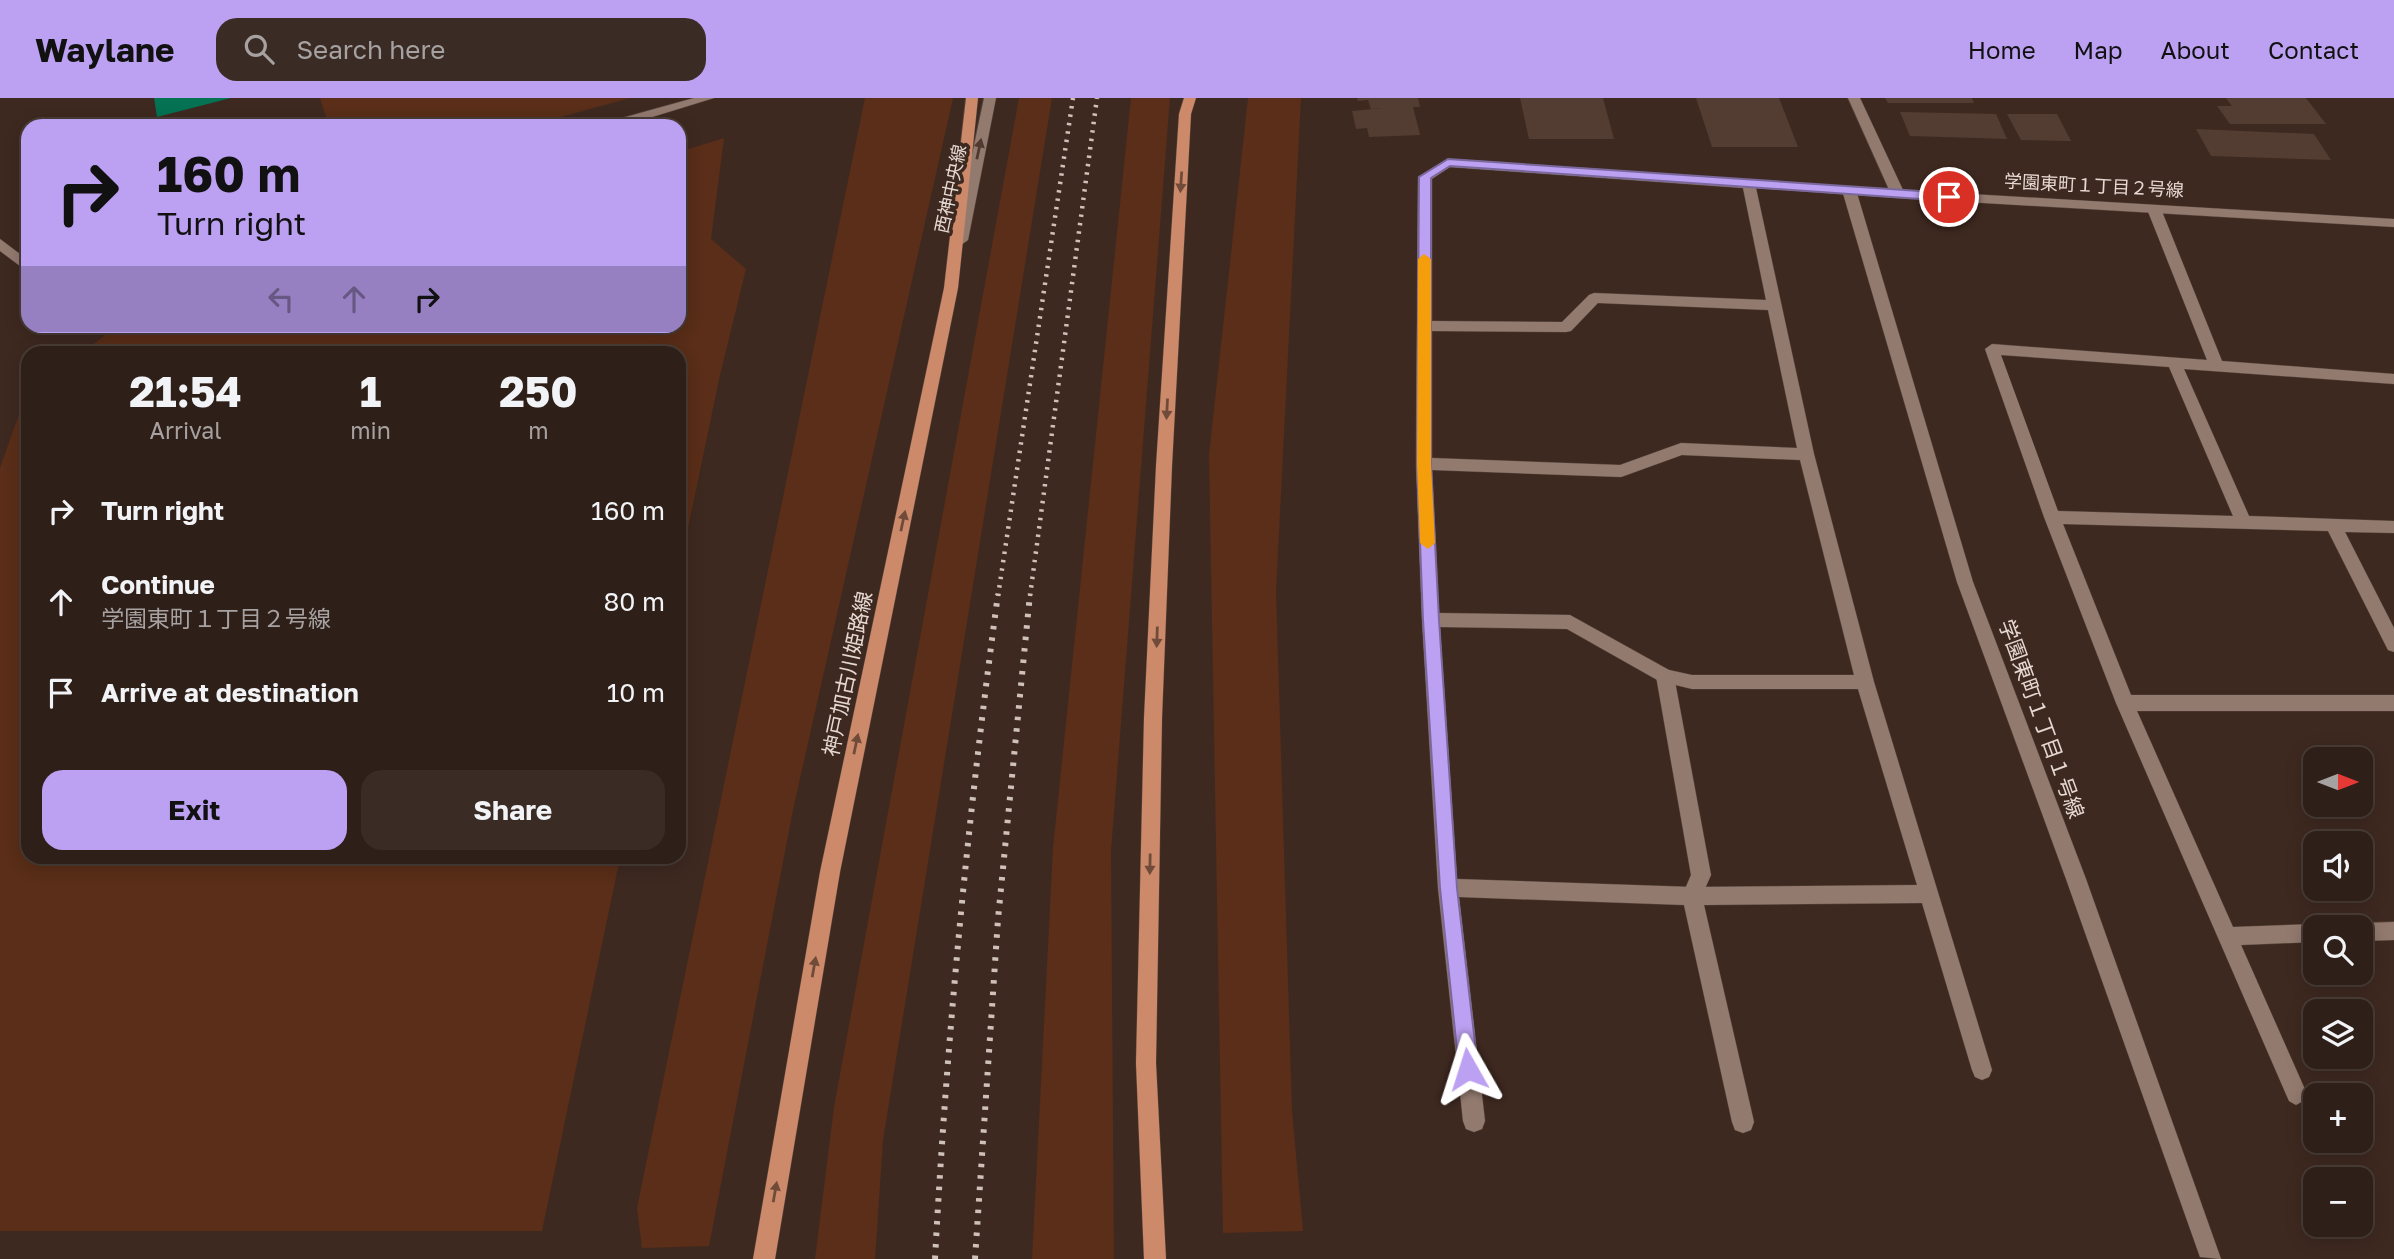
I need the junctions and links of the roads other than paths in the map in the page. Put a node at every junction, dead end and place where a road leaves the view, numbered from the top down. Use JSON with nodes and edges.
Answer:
{"nodes":[{"id":1,"x":708,"y":98,"type":"edge"},
{"id":2,"x":972,"y":98,"type":"edge"},
{"id":3,"x":990,"y":98,"type":"edge"},
{"id":4,"x":1854,"y":98,"type":"edge"},
{"id":5,"x":1187,"y":103,"type":"edge"},
{"id":6,"x":633,"y":119,"type":"edge"},
{"id":7,"x":1748,"y":182,"type":"junction"},
{"id":8,"x":1849,"y":190,"type":"junction"},
{"id":9,"x":1898,"y":194,"type":"junction"},
{"id":10,"x":2154,"y":209,"type":"junction"},
{"id":11,"x":2394,"y":222,"type":"edge"},
{"id":12,"x":0,"y":244,"type":"edge"},
{"id":13,"x":21,"y":261,"type":"edge"},
{"id":14,"x":951,"y":288,"type":"junction"},
{"id":15,"x":1772,"y":305,"type":"junction"},
{"id":16,"x":1424,"y":326,"type":"junction"},
{"id":17,"x":2175,"y":364,"type":"junction"},
{"id":18,"x":2217,"y":366,"type":"junction"},
{"id":19,"x":2394,"y":379,"type":"edge"},
{"id":20,"x":1806,"y":454,"type":"junction"},
{"id":21,"x":1424,"y":464,"type":"junction"},
{"id":22,"x":2052,"y":517,"type":"junction"},
{"id":23,"x":2244,"y":523,"type":"junction"},
{"id":24,"x":2334,"y":527,"type":"junction"},
{"id":25,"x":2394,"y":527,"type":"edge"},
{"id":26,"x":1431,"y":620,"type":"junction"},
{"id":27,"x":2394,"y":645,"type":"edge"},
{"id":28,"x":1665,"y":676,"type":"junction"},
{"id":29,"x":1865,"y":682,"type":"junction"},
{"id":30,"x":2125,"y":703,"type":"junction"},
{"id":31,"x":2394,"y":703,"type":"edge"},
{"id":32,"x":1448,"y":888,"type":"junction"},
{"id":33,"x":1929,"y":894,"type":"junction"},
{"id":34,"x":1692,"y":896,"type":"junction"},
{"id":35,"x":2394,"y":931,"type":"edge"},
{"id":36,"x":2373,"y":932,"type":"edge"},
{"id":37,"x":2303,"y":933,"type":"edge"},
{"id":38,"x":2227,"y":936,"type":"junction"},
{"id":39,"x":1983,"y":1070,"type":"dead end"},
{"id":40,"x":2296,"y":1094,"type":"dead end"},
{"id":41,"x":1474,"y":1121,"type":"dead end"},
{"id":42,"x":1743,"y":1122,"type":"dead end"},
{"id":43,"x":2211,"y":1257,"type":"dead end"},
{"id":44,"x":764,"y":1259,"type":"edge"},
{"id":45,"x":1155,"y":1259,"type":"edge"}],
"edges":[{"from":1,"to":6,"type":"street"},
{"from":2,"to":14,"type":"main road","name":"神戸加古川姫路線"},
{"from":14,"to":3,"type":"street","name":"西神中央線","one_way":true},
{"from":4,"to":9,"type":"street"},
{"from":5,"to":45,"type":"main road","one_way":true},
{"from":7,"to":8,"type":"street","name":"学園東町１丁目２号線"},
{"from":7,"to":15,"type":"street"},
{"from":7,"to":16,"type":"street","name":"学園東町１丁目２号線"},
{"from":8,"to":9,"type":"street","name":"学園東町１丁目２号線"},
{"from":8,"to":43,"type":"street","name":"学園東町１丁目１号線"},
{"from":9,"to":10,"type":"street","name":"学園東町１丁目２号線"},
{"from":10,"to":11,"type":"street","name":"学園東町１丁目２号線"},
{"from":10,"to":18,"type":"street"},
{"from":12,"to":13,"type":"street"},
{"from":44,"to":14,"type":"main road","name":"神戸加古川姫路線","one_way":true},
{"from":15,"to":16,"type":"street"},
{"from":15,"to":20,"type":"street"},
{"from":16,"to":21,"type":"street"},
{"from":17,"to":18,"type":"street"},
{"from":17,"to":22,"type":"street"},
{"from":17,"to":23,"type":"street"},
{"from":18,"to":19,"type":"street"},
{"from":20,"to":21,"type":"street"},
{"from":20,"to":29,"type":"street"},
{"from":21,"to":26,"type":"street"},
{"from":22,"to":23,"type":"street"},
{"from":22,"to":30,"type":"street"},
{"from":23,"to":24,"type":"street"},
{"from":24,"to":25,"type":"street"},
{"from":24,"to":27,"type":"street"},
{"from":26,"to":28,"type":"street"},
{"from":26,"to":32,"type":"street"},
{"from":28,"to":29,"type":"street"},
{"from":28,"to":34,"type":"street"},
{"from":29,"to":33,"type":"street"},
{"from":30,"to":31,"type":"street"},
{"from":30,"to":38,"type":"street"},
{"from":32,"to":34,"type":"street"},
{"from":32,"to":41,"type":"street"},
{"from":33,"to":34,"type":"street"},
{"from":33,"to":39,"type":"street"},
{"from":34,"to":42,"type":"street"},
{"from":35,"to":36,"type":"street"},
{"from":37,"to":38,"type":"street"},
{"from":38,"to":40,"type":"street"}]}
